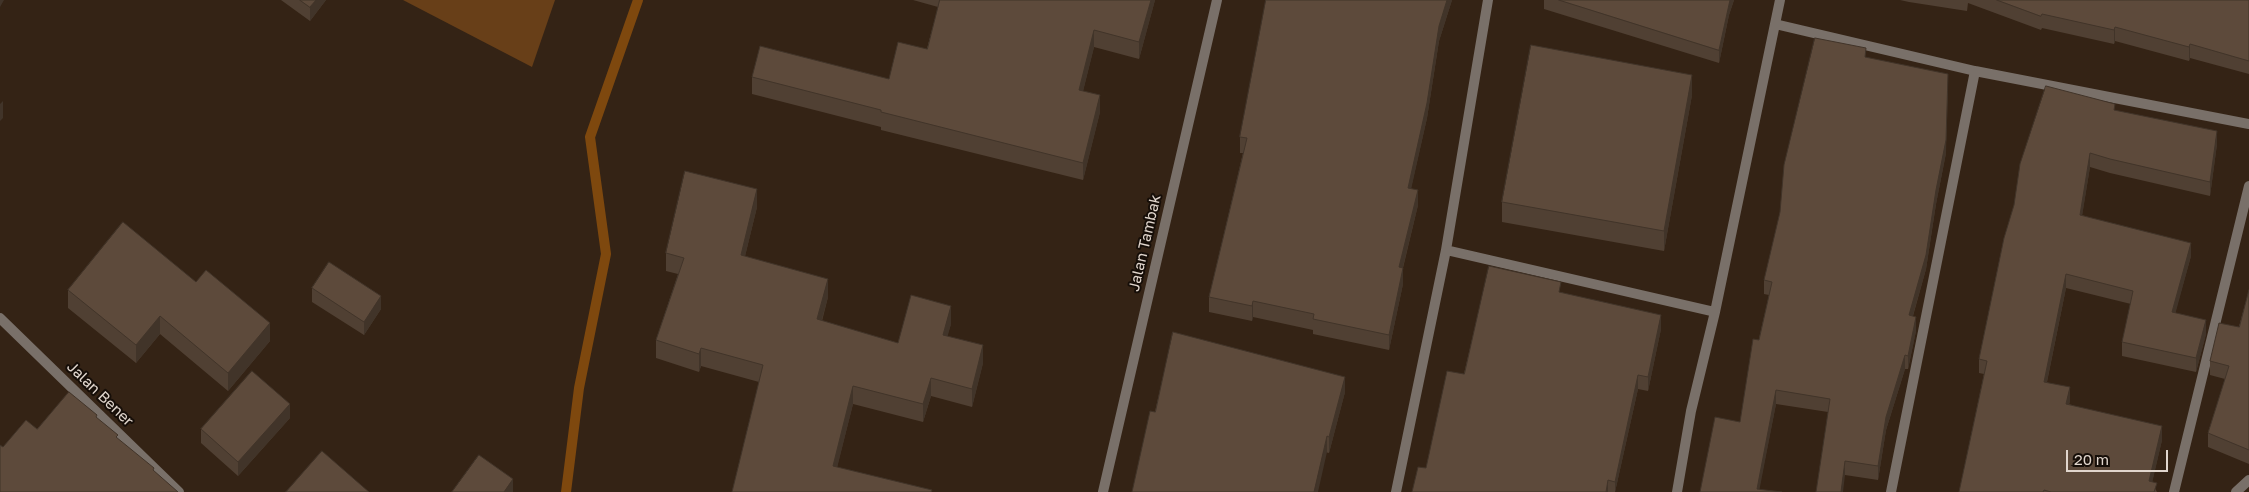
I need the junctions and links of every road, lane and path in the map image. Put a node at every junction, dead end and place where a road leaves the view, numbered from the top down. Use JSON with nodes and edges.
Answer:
{"nodes":[{"id":1,"x":1216,"y":0,"type":"edge"},
{"id":2,"x":1488,"y":0,"type":"edge"},
{"id":3,"x":1780,"y":0,"type":"edge"},
{"id":4,"x":1775,"y":24,"type":"junction"},
{"id":5,"x":1975,"y":71,"type":"junction"},
{"id":6,"x":2249,"y":124,"type":"edge"},
{"id":7,"x":2249,"y":186,"type":"edge"},
{"id":8,"x":1446,"y":250,"type":"junction"},
{"id":9,"x":1715,"y":312,"type":"junction"},
{"id":10,"x":0,"y":318,"type":"edge"},
{"id":11,"x":2249,"y":480,"type":"edge"},
{"id":12,"x":179,"y":492,"type":"edge"},
{"id":13,"x":1103,"y":492,"type":"edge"},
{"id":14,"x":1396,"y":492,"type":"edge"},
{"id":15,"x":1676,"y":492,"type":"edge"},
{"id":16,"x":1891,"y":492,"type":"edge"},
{"id":17,"x":2174,"y":492,"type":"edge"},
{"id":18,"x":2236,"y":492,"type":"edge"}],
"edges":[{"from":1,"to":13,"type":"street","name":"Jalan Tambak"},
{"from":2,"to":8,"type":"street"},
{"from":3,"to":4,"type":"street"},
{"from":4,"to":5,"type":"street"},
{"from":4,"to":9,"type":"street"},
{"from":5,"to":6,"type":"street"},
{"from":5,"to":16,"type":"street"},
{"from":7,"to":17,"type":"street"},
{"from":8,"to":9,"type":"street"},
{"from":8,"to":14,"type":"street"},
{"from":9,"to":15,"type":"street"},
{"from":10,"to":12,"type":"street","name":"Jalan Bener"},
{"from":11,"to":18,"type":"street"}]}
